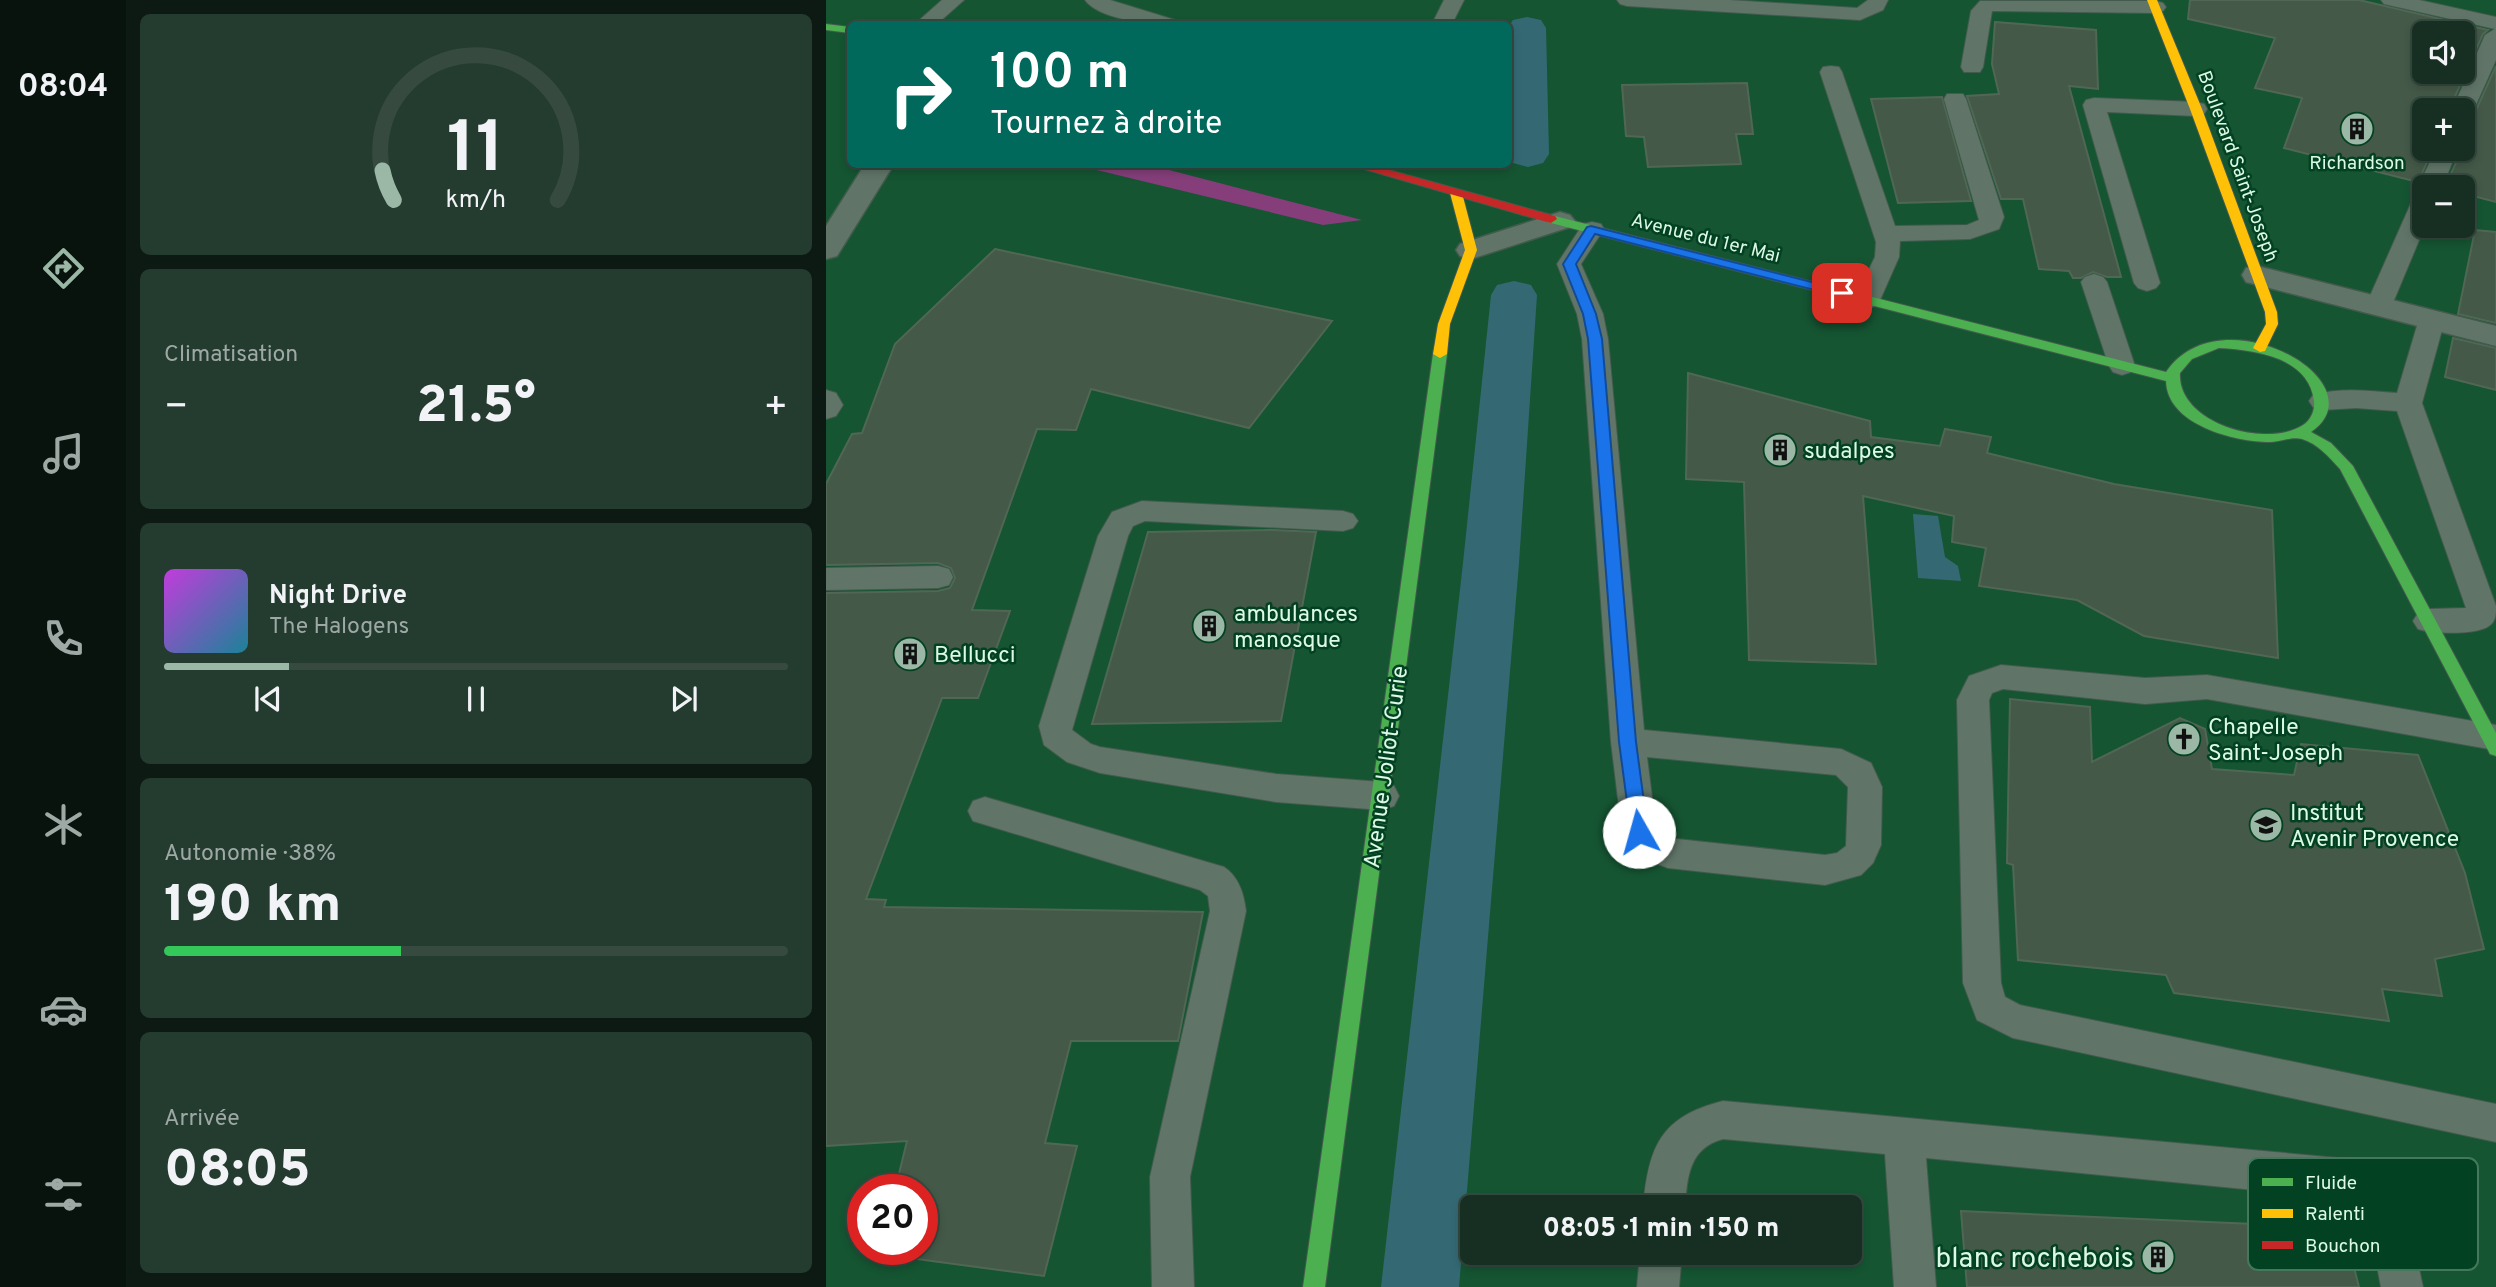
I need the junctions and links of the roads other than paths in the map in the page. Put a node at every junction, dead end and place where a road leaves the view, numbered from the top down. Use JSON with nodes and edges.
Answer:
{"nodes":[{"id":1,"x":954,"y":0,"type":"edge"},
{"id":2,"x":1095,"y":0,"type":"edge"},
{"id":3,"x":1454,"y":0,"type":"edge"},
{"id":4,"x":1637,"y":0,"type":"edge"},
{"id":5,"x":1878,"y":0,"type":"edge"},
{"id":6,"x":2391,"y":0,"type":"edge"},
{"id":7,"x":1688,"y":2,"type":"edge"},
{"id":8,"x":1741,"y":3,"type":"edge"},
{"id":9,"x":2154,"y":3,"type":"edge"},
{"id":10,"x":1821,"y":6,"type":"edge"},
{"id":11,"x":929,"y":21,"type":"edge"},
{"id":12,"x":1157,"y":21,"type":"edge"},
{"id":13,"x":1444,"y":21,"type":"edge"},
{"id":14,"x":2496,"y":23,"type":"edge"},
{"id":15,"x":826,"y":27,"type":"edge"},
{"id":16,"x":847,"y":30,"type":"edge"},
{"id":17,"x":2496,"y":35,"type":"edge"},
{"id":18,"x":1972,"y":67,"type":"dead end"},
{"id":19,"x":1831,"y":72,"type":"dead end"},
{"id":20,"x":2469,"y":98,"type":"edge"},
{"id":21,"x":1955,"y":99,"type":"dead end"},
{"id":22,"x":2196,"y":109,"type":"junction"},
{"id":23,"x":877,"y":168,"type":"edge"},
{"id":24,"x":1367,"y":168,"type":"edge"},
{"id":25,"x":1456,"y":192,"type":"junction"},
{"id":26,"x":1560,"y":221,"type":"junction"},
{"id":27,"x":1591,"y":229,"type":"junction"},
{"id":28,"x":2412,"y":229,"type":"edge"},
{"id":29,"x":1885,"y":234,"type":"junction"},
{"id":30,"x":826,"y":250,"type":"edge"},
{"id":31,"x":1471,"y":250,"type":"junction"},
{"id":32,"x":2257,"y":275,"type":"junction"},
{"id":33,"x":2094,"y":282,"type":"dead end"},
{"id":34,"x":2147,"y":283,"type":"dead end"},
{"id":35,"x":1867,"y":300,"type":"junction"},
{"id":36,"x":2379,"y":305,"type":"junction"},
{"id":37,"x":2432,"y":319,"type":"junction"},
{"id":38,"x":2496,"y":336,"type":"edge"},
{"id":39,"x":2260,"y":348,"type":"junction"},
{"id":40,"x":2122,"y":366,"type":"junction"},
{"id":41,"x":2172,"y":378,"type":"junction"},
{"id":42,"x":826,"y":399,"type":"edge"},
{"id":43,"x":2323,"y":401,"type":"junction"},
{"id":44,"x":2408,"y":403,"type":"junction"},
{"id":45,"x":826,"y":410,"type":"edge"},
{"id":46,"x":2300,"y":432,"type":"junction"},
{"id":47,"x":1343,"y":521,"type":"dead end"},
{"id":48,"x":938,"y":577,"type":"dead end"},
{"id":49,"x":826,"y":579,"type":"edge"},
{"id":50,"x":2429,"y":621,"type":"junction"},
{"id":51,"x":1628,"y":742,"type":"junction"},
{"id":52,"x":2493,"y":743,"type":"edge"},
{"id":53,"x":1382,"y":796,"type":"junction"},
{"id":54,"x":985,"y":811,"type":"dead end"},
{"id":55,"x":2496,"y":1123,"type":"edge"},
{"id":56,"x":1904,"y":1136,"type":"junction"},
{"id":57,"x":2248,"y":1169,"type":"edge"},
{"id":58,"x":1665,"y":1195,"type":"edge"},
{"id":59,"x":1660,"y":1265,"type":"edge"},
{"id":60,"x":2398,"y":1270,"type":"edge"},
{"id":61,"x":1173,"y":1287,"type":"edge"},
{"id":62,"x":1314,"y":1287,"type":"edge"},
{"id":63,"x":1658,"y":1287,"type":"edge"},
{"id":64,"x":1915,"y":1287,"type":"edge"},
{"id":65,"x":2402,"y":1287,"type":"edge"}],
"edges":[{"from":1,"to":11,"type":"lane"},
{"from":2,"to":12,"type":"lane"},
{"from":3,"to":13,"type":"lane"},
{"from":4,"to":7,"type":"lane"},
{"from":5,"to":10,"type":"lane"},
{"from":6,"to":14,"type":"lane"},
{"from":7,"to":8,"type":"lane"},
{"from":8,"to":10,"type":"lane"},
{"from":9,"to":18,"type":"lane"},
{"from":9,"to":22,"type":"street","name":"Boulevard Saint-Joseph"},
{"from":15,"to":16,"type":"street"},
{"from":17,"to":20,"type":"lane"},
{"from":19,"to":29,"type":"lane"},
{"from":21,"to":29,"type":"lane"},
{"from":22,"to":32,"type":"street","name":"Boulevard Saint-Joseph"},
{"from":22,"to":34,"type":"lane"},
{"from":23,"to":30,"type":"street"},
{"from":24,"to":25,"type":"street","name":"Avenue du 1er Mai"},
{"from":25,"to":26,"type":"street","name":"Avenue du 1er Mai"},
{"from":25,"to":31,"type":"street"},
{"from":26,"to":27,"type":"street","name":"Avenue du 1er Mai"},
{"from":26,"to":31,"type":"street"},
{"from":27,"to":35,"type":"street","name":"Avenue du 1er Mai"},
{"from":27,"to":51,"type":"lane"},
{"from":28,"to":36,"type":"lane"},
{"from":29,"to":35,"type":"lane"},
{"from":31,"to":53,"type":"street","name":"Avenue Joliot-Curie"},
{"from":32,"to":36,"type":"street"},
{"from":32,"to":39,"type":"street","name":"Boulevard Saint-Joseph"},
{"from":33,"to":40,"type":"lane"},
{"from":35,"to":40,"type":"street","name":"Avenue du 1er Mai"},
{"from":36,"to":37,"type":"street"},
{"from":37,"to":38,"type":"street"},
{"from":37,"to":44,"type":"lane"},
{"from":39,"to":41,"type":"street"},
{"from":39,"to":43,"type":"street"},
{"from":40,"to":41,"type":"street","name":"Avenue du 1er Mai"},
{"from":41,"to":46,"type":"street"},
{"from":42,"to":45,"type":"lane"},
{"from":43,"to":44,"type":"lane"},
{"from":43,"to":46,"type":"street"},
{"from":44,"to":50,"type":"lane"},
{"from":46,"to":50,"type":"street"},
{"from":47,"to":53,"type":"lane"},
{"from":48,"to":49,"type":"lane"},
{"from":50,"to":52,"type":"street"},
{"from":51,"to":51,"type":"lane"},
{"from":52,"to":55,"type":"lane"},
{"from":53,"to":62,"type":"street","name":"Avenue Joliot-Curie"},
{"from":54,"to":61,"type":"lane"},
{"from":56,"to":57,"type":"lane"},
{"from":56,"to":58,"type":"lane"},
{"from":56,"to":64,"type":"lane"},
{"from":59,"to":63,"type":"lane"},
{"from":60,"to":65,"type":"lane"}]}
